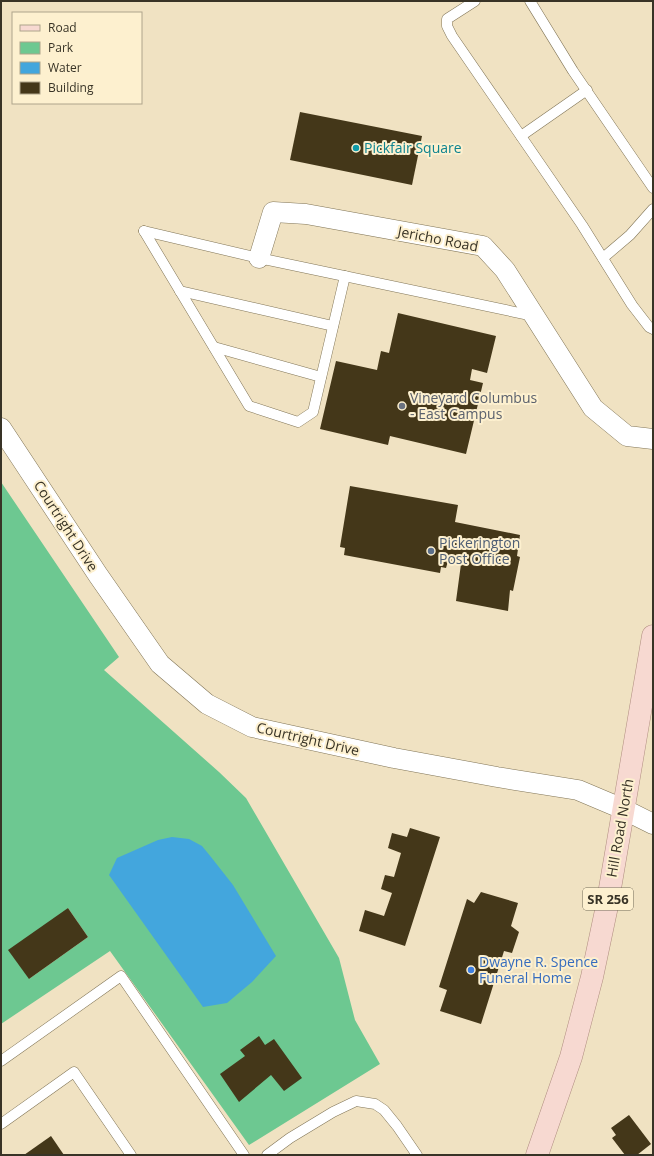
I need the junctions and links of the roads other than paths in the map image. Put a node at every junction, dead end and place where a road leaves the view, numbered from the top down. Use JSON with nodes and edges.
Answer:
{"nodes":[{"id":1,"x":475,"y":1,"type":"edge"},
{"id":2,"x":530,"y":1,"type":"edge"},
{"id":3,"x":587,"y":90,"type":"junction"},
{"id":4,"x":521,"y":136,"type":"junction"},
{"id":5,"x":653,"y":188,"type":"edge"},
{"id":6,"x":653,"y":209,"type":"edge"},
{"id":7,"x":259,"y":258,"type":"junction"},
{"id":8,"x":603,"y":258,"type":"junction"},
{"id":9,"x":345,"y":276,"type":"junction"},
{"id":10,"x":180,"y":291,"type":"junction"},
{"id":11,"x":534,"y":316,"type":"junction"},
{"id":12,"x":333,"y":326,"type":"junction"},
{"id":13,"x":653,"y":329,"type":"edge"},
{"id":14,"x":214,"y":347,"type":"junction"},
{"id":15,"x":321,"y":377,"type":"junction"},
{"id":16,"x":1,"y":428,"type":"edge"},
{"id":17,"x":653,"y":439,"type":"edge"},
{"id":18,"x":653,"y":636,"type":"edge"},
{"id":19,"x":624,"y":809,"type":"junction"},
{"id":20,"x":653,"y":824,"type":"edge"},
{"id":21,"x":1,"y":1061,"type":"edge"},
{"id":22,"x":1,"y":1124,"type":"edge"},
{"id":23,"x":131,"y":1155,"type":"edge"},
{"id":24,"x":244,"y":1155,"type":"edge"},
{"id":25,"x":267,"y":1155,"type":"edge"},
{"id":26,"x":416,"y":1155,"type":"edge"},
{"id":27,"x":537,"y":1155,"type":"edge"}],
"edges":[{"from":1,"to":4,"type":"lane"},
{"from":2,"to":3,"type":"lane"},
{"from":3,"to":4,"type":"lane"},
{"from":3,"to":5,"type":"lane"},
{"from":4,"to":8,"type":"lane"},
{"from":6,"to":8,"type":"lane"},
{"from":7,"to":9,"type":"lane"},
{"from":7,"to":10,"type":"lane"},
{"from":7,"to":11,"type":"street","name":"Jericho Road"},
{"from":8,"to":13,"type":"lane"},
{"from":9,"to":11,"type":"lane"},
{"from":9,"to":12,"type":"lane"},
{"from":10,"to":12,"type":"lane"},
{"from":10,"to":14,"type":"lane"},
{"from":11,"to":17,"type":"street","name":"Jericho Road"},
{"from":12,"to":15,"type":"lane"},
{"from":14,"to":15,"type":"lane"},
{"from":14,"to":15,"type":"lane"},
{"from":16,"to":19,"type":"street","name":"Courtright Drive"},
{"from":18,"to":19,"type":"main road","name":"Hill Road North","number":"SR 256"},
{"from":19,"to":20,"type":"street","name":"Courtright Drive"},
{"from":19,"to":27,"type":"main road","name":"Hill Road North","number":"SR 256"},
{"from":21,"to":24,"type":"lane"},
{"from":22,"to":23,"type":"lane"},
{"from":25,"to":26,"type":"lane"}]}
